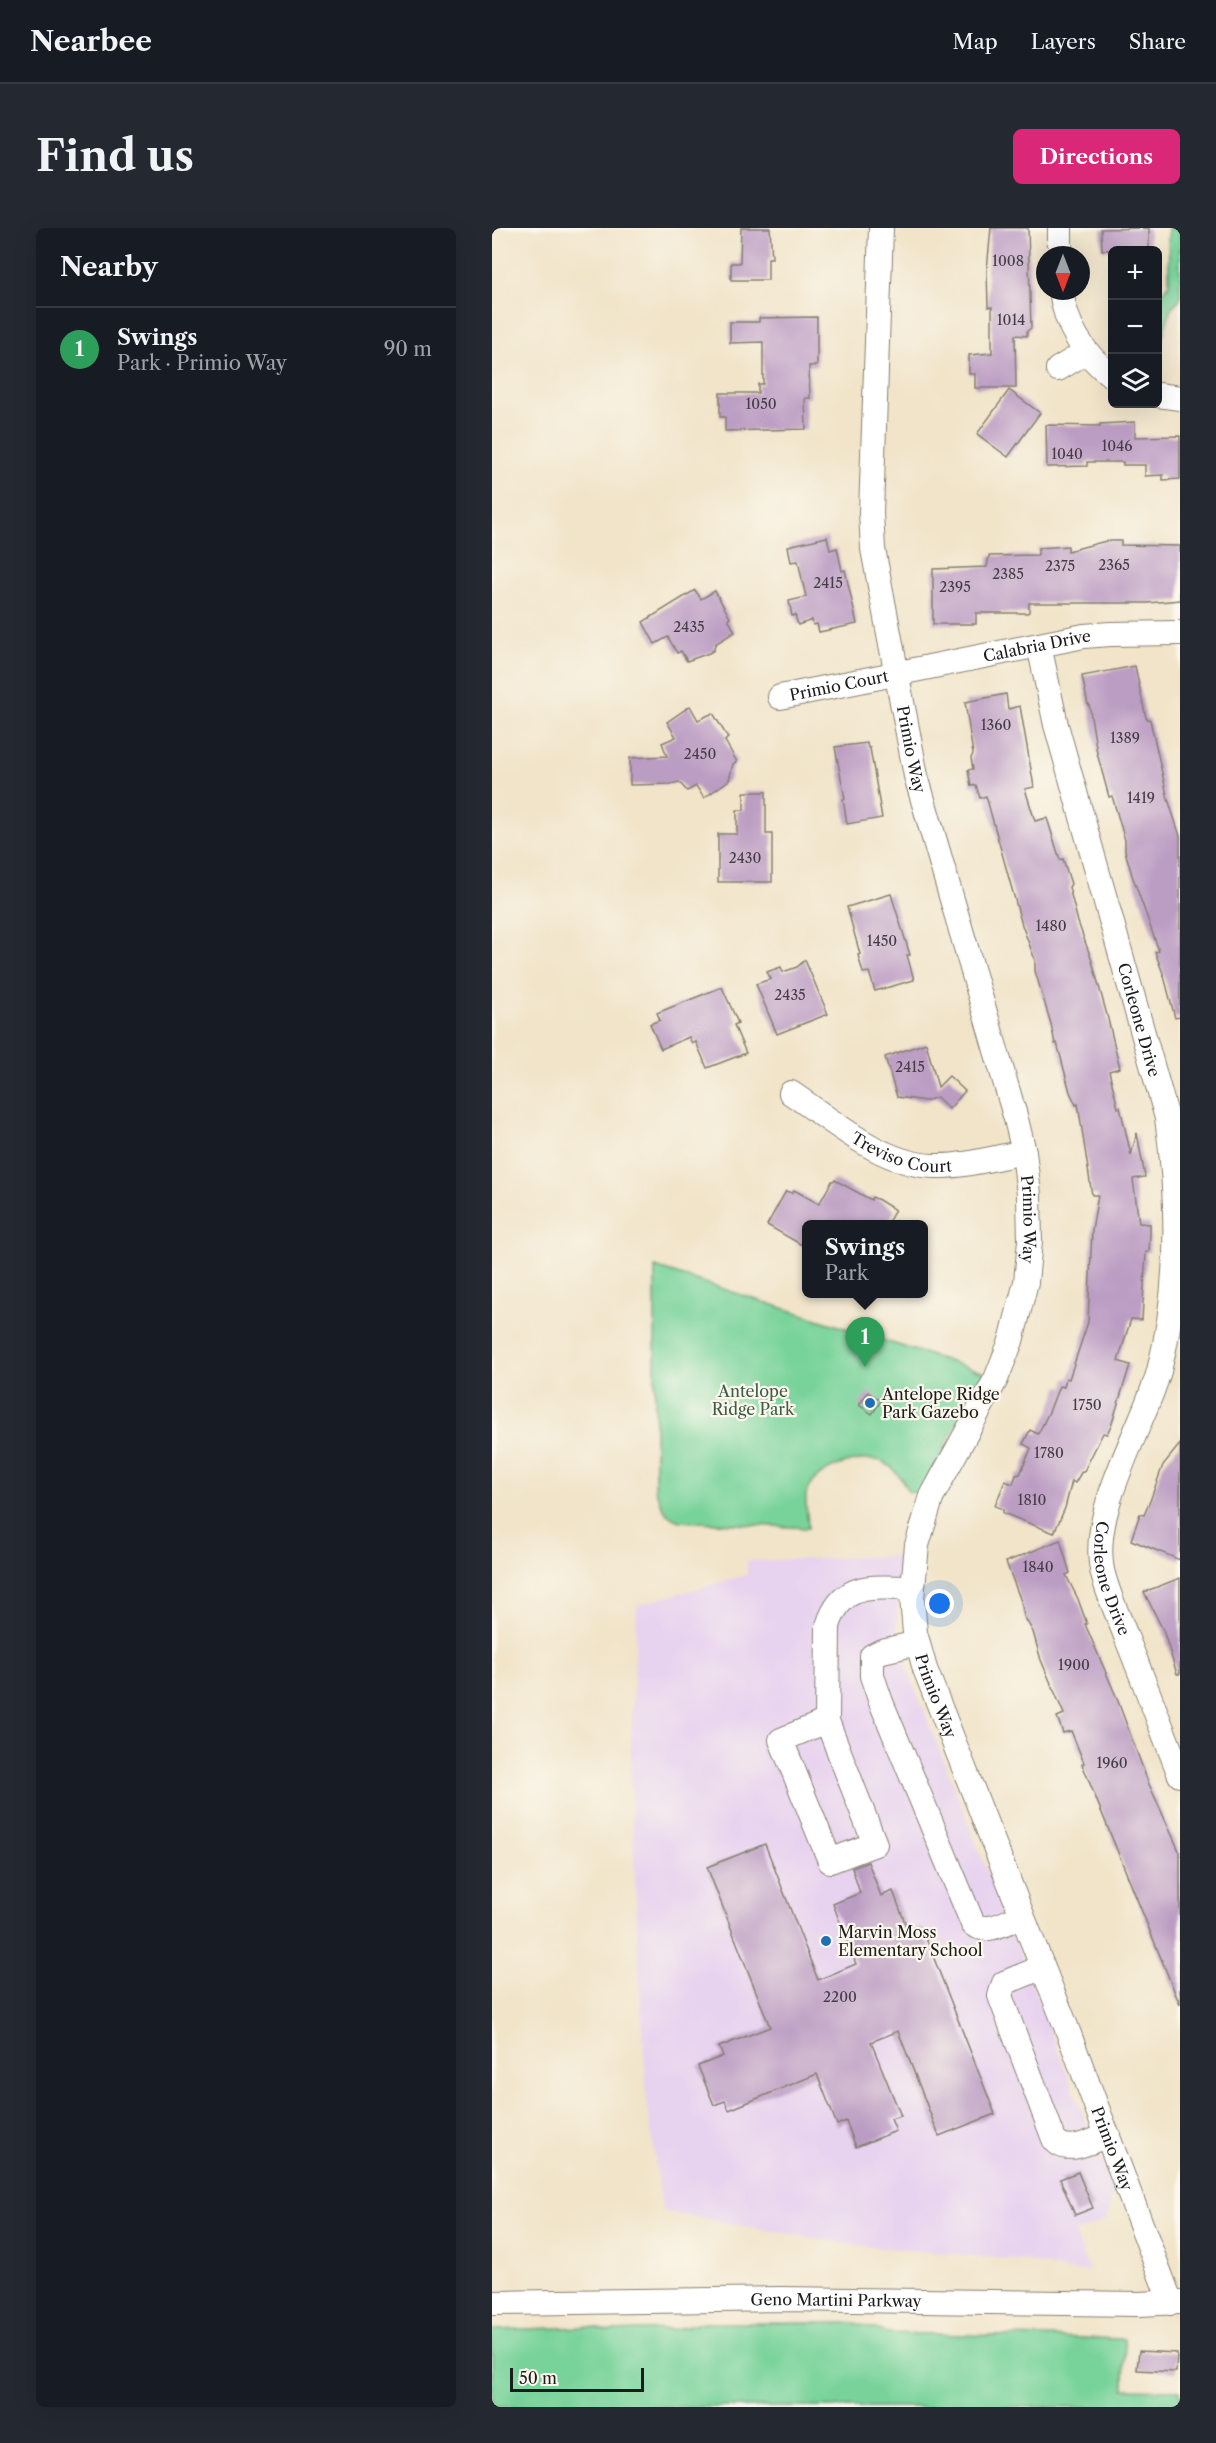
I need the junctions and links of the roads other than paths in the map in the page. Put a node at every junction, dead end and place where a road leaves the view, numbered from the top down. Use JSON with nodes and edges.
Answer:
{"nodes":[{"id":1,"x":881,"y":228,"type":"edge"},
{"id":2,"x":1060,"y":228,"type":"edge"},
{"id":3,"x":1060,"y":246,"type":"edge"},
{"id":4,"x":1063,"y":300,"type":"edge"},
{"id":5,"x":1086,"y":352,"type":"junction"},
{"id":6,"x":1058,"y":369,"type":"dead end"},
{"id":7,"x":1108,"y":372,"type":"edge"},
{"id":8,"x":1162,"y":396,"type":"edge"},
{"id":9,"x":1180,"y":398,"type":"edge"},
{"id":10,"x":1180,"y":633,"type":"edge"},
{"id":11,"x":1039,"y":645,"type":"junction"},
{"id":12,"x":896,"y":674,"type":"junction"},
{"id":13,"x":780,"y":697,"type":"dead end"},
{"id":14,"x":791,"y":1093,"type":"dead end"},
{"id":15,"x":1024,"y":1152,"type":"junction"},
{"id":16,"x":912,"y":1588,"type":"junction"},
{"id":17,"x":918,"y":1643,"type":"junction"},
{"id":18,"x":827,"y":1721,"type":"junction"},
{"id":19,"x":1180,"y":1775,"type":"edge"},
{"id":20,"x":1022,"y":1916,"type":"junction"},
{"id":21,"x":1043,"y":1967,"type":"junction"},
{"id":22,"x":1107,"y":2135,"type":"junction"},
{"id":23,"x":492,"y":2303,"type":"edge"},
{"id":24,"x":1176,"y":2303,"type":"edge"}],
"edges":[{"from":1,"to":12,"type":"street","name":"Primio Way"},
{"from":2,"to":3,"type":"street"},
{"from":4,"to":5,"type":"street"},
{"from":5,"to":6,"type":"street"},
{"from":5,"to":7,"type":"street"},
{"from":8,"to":9,"type":"street"},
{"from":10,"to":11,"type":"street","name":"Calabria Drive"},
{"from":11,"to":12,"type":"street","name":"Calabria Drive"},
{"from":11,"to":19,"type":"street","name":"Corleone Drive"},
{"from":12,"to":13,"type":"street","name":"Primio Court"},
{"from":12,"to":15,"type":"street","name":"Primio Way"},
{"from":14,"to":15,"type":"street","name":"Treviso Court"},
{"from":15,"to":16,"type":"street","name":"Primio Way"},
{"from":16,"to":17,"type":"street","name":"Primio Way"},
{"from":16,"to":18,"type":"street"},
{"from":17,"to":20,"type":"street","name":"Primio Way"},
{"from":17,"to":20,"type":"street"},
{"from":18,"to":18,"type":"street"},
{"from":20,"to":21,"type":"street","name":"Primio Way"},
{"from":21,"to":22,"type":"street","name":"Primio Way"},
{"from":21,"to":22,"type":"street"},
{"from":22,"to":24,"type":"street","name":"Primio Way"},
{"from":23,"to":24,"type":"street","name":"Geno Martini Parkway"}]}
